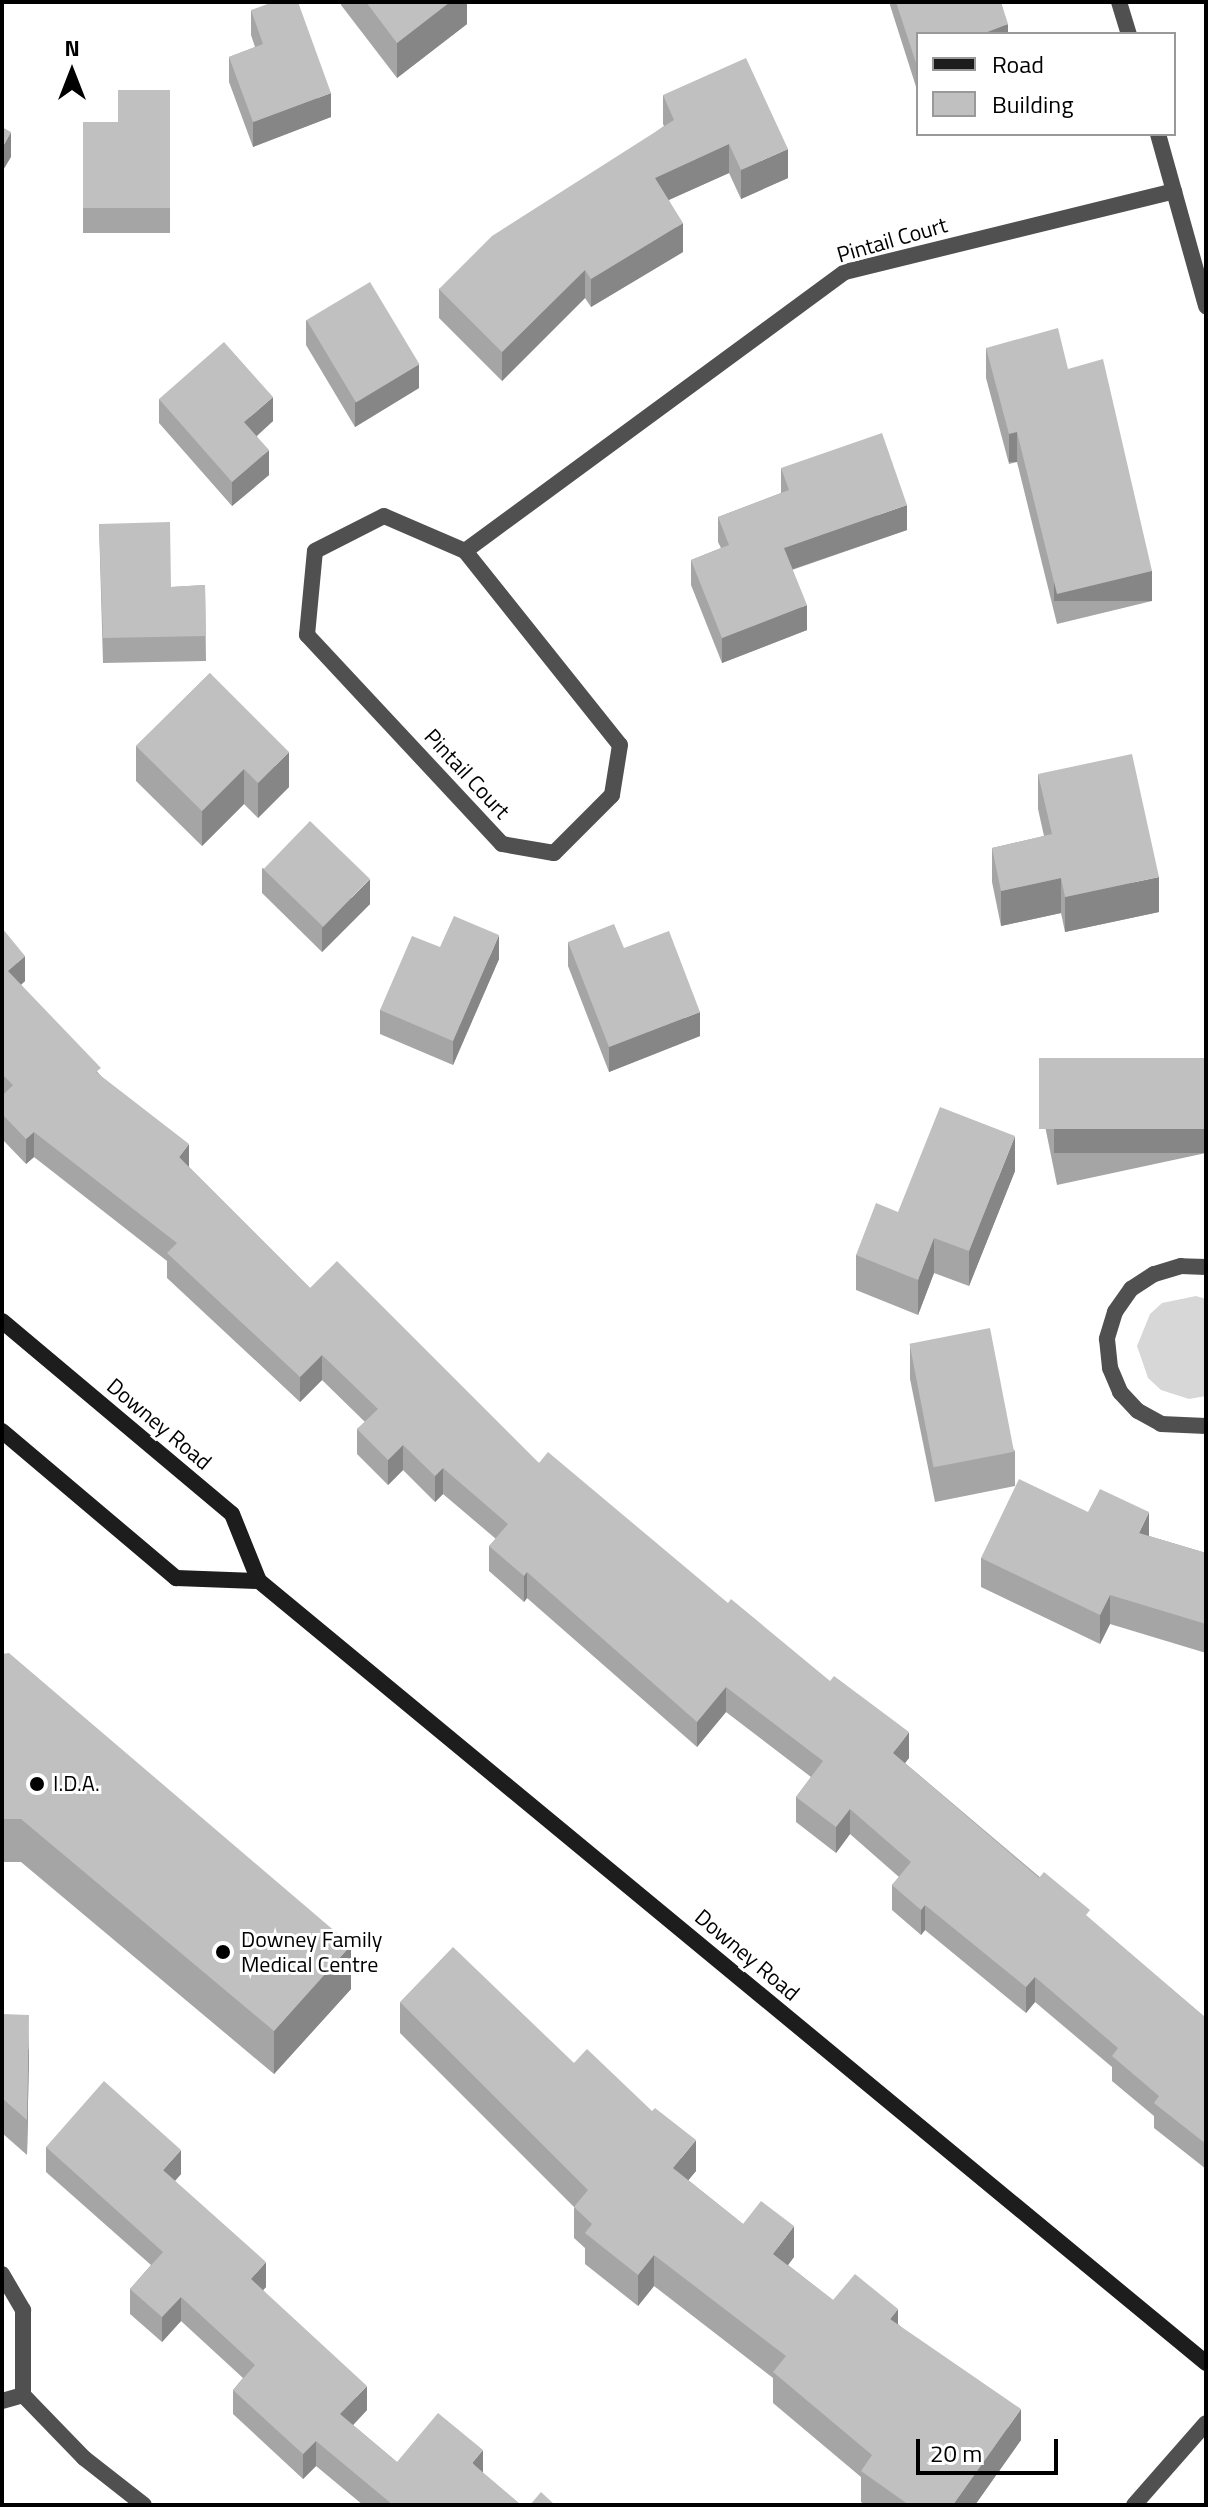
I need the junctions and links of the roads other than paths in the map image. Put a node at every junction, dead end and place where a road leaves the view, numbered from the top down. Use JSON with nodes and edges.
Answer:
{"nodes":[{"id":1,"x":1119,"y":2,"type":"edge"},
{"id":2,"x":1128,"y":32,"type":"edge"},
{"id":3,"x":1159,"y":136,"type":"edge"},
{"id":4,"x":1174,"y":191,"type":"junction"},
{"id":5,"x":1206,"y":306,"type":"edge"},
{"id":6,"x":465,"y":551,"type":"junction"},
{"id":7,"x":1206,"y":1267,"type":"edge"},
{"id":8,"x":2,"y":1321,"type":"edge"},
{"id":9,"x":1206,"y":1426,"type":"edge"},
{"id":10,"x":2,"y":1431,"type":"edge"},
{"id":11,"x":259,"y":1581,"type":"junction"},
{"id":12,"x":2,"y":2274,"type":"edge"},
{"id":13,"x":1206,"y":2363,"type":"edge"},
{"id":14,"x":23,"y":2395,"type":"junction"},
{"id":15,"x":2,"y":2401,"type":"edge"},
{"id":16,"x":1206,"y":2423,"type":"edge"},
{"id":17,"x":144,"y":2505,"type":"edge"},
{"id":18,"x":1134,"y":2505,"type":"edge"}],
"edges":[{"from":1,"to":2,"type":"street"},
{"from":3,"to":4,"type":"street"},
{"from":4,"to":5,"type":"street"},
{"from":4,"to":6,"type":"street","name":"Pintail Court"},
{"from":6,"to":6,"type":"street","name":"Pintail Court"},
{"from":7,"to":9,"type":"street"},
{"from":8,"to":11,"type":"main road","name":"Downey Road"},
{"from":10,"to":11,"type":"main road"},
{"from":11,"to":13,"type":"main road","name":"Downey Road"},
{"from":12,"to":14,"type":"street"},
{"from":14,"to":15,"type":"street"},
{"from":14,"to":17,"type":"street"},
{"from":16,"to":18,"type":"street"}]}
